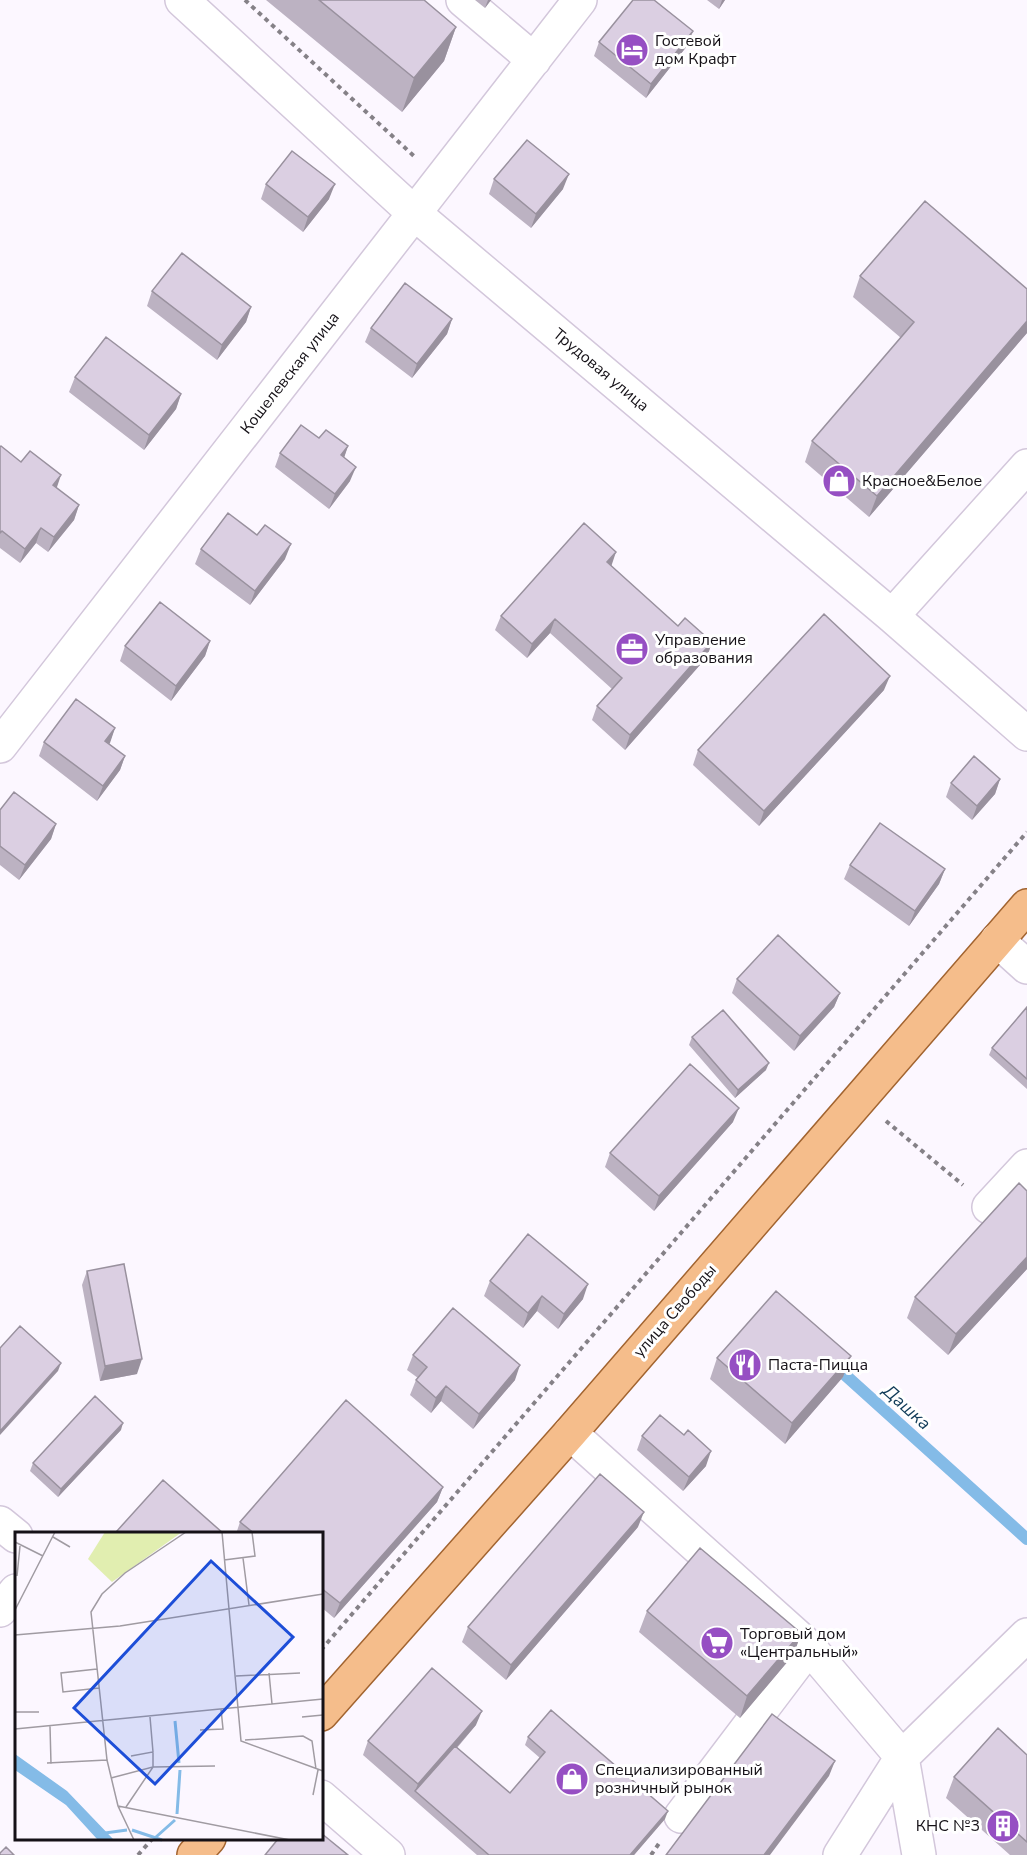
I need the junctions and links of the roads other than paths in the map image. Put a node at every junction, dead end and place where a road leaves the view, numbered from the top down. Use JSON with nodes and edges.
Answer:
{"nodes":[{"id":1,"x":182,"y":0,"type":"edge"},
{"id":2,"x":463,"y":0,"type":"edge"},
{"id":3,"x":580,"y":0,"type":"edge"},
{"id":4,"x":534,"y":60,"type":"junction"},
{"id":5,"x":414,"y":213,"type":"junction"},
{"id":6,"x":1027,"y":466,"type":"edge"},
{"id":7,"x":892,"y":616,"type":"junction"},
{"id":8,"x":1027,"y":734,"type":"edge"},
{"id":9,"x":0,"y":746,"type":"edge"},
{"id":10,"x":1027,"y":906,"type":"edge"},
{"id":11,"x":997,"y":940,"type":"junction"},
{"id":12,"x":1027,"y":967,"type":"edge"},
{"id":13,"x":1027,"y":1167,"type":"edge"},
{"id":14,"x":989,"y":1207,"type":"road end"},
{"id":15,"x":570,"y":1432,"type":"junction"},
{"id":16,"x":0,"y":1523,"type":"edge"},
{"id":17,"x":15,"y":1535,"type":"edge"},
{"id":18,"x":15,"y":1592,"type":"edge"},
{"id":19,"x":0,"y":1610,"type":"edge"},
{"id":20,"x":1027,"y":1635,"type":"edge"},
{"id":21,"x":809,"y":1647,"type":"junction"},
{"id":22,"x":322,"y":1713,"type":"edge"},
{"id":23,"x":902,"y":1757,"type":"junction"},
{"id":24,"x":322,"y":1798,"type":"edge"},
{"id":25,"x":681,"y":1816,"type":"dead end"},
{"id":26,"x":208,"y":1840,"type":"edge"},
{"id":27,"x":194,"y":1855,"type":"edge"},
{"id":28,"x":388,"y":1855,"type":"edge"},
{"id":29,"x":840,"y":1855,"type":"edge"},
{"id":30,"x":919,"y":1855,"type":"edge"}],
"edges":[{"from":1,"to":5,"type":"street","name":"Трудовая улица"},
{"from":2,"to":4,"type":"street"},
{"from":3,"to":4,"type":"street","name":"Кошелевская улица"},
{"from":4,"to":5,"type":"street","name":"Кошелевская улица"},
{"from":5,"to":7,"type":"street","name":"Трудовая улица"},
{"from":5,"to":9,"type":"street","name":"Кошелевская улица"},
{"from":6,"to":7,"type":"street"},
{"from":7,"to":8,"type":"street","name":"Трудовая улица"},
{"from":10,"to":11,"type":"main road","name":"улица Свободы"},
{"from":11,"to":12,"type":"street"},
{"from":11,"to":15,"type":"main road","name":"улица Свободы"},
{"from":13,"to":14,"type":"street"},
{"from":15,"to":21,"type":"street"},
{"from":15,"to":22,"type":"main road","name":"улица Свободы"},
{"from":16,"to":17,"type":"street"},
{"from":18,"to":19,"type":"street"},
{"from":20,"to":23,"type":"street"},
{"from":21,"to":23,"type":"street"},
{"from":21,"to":25,"type":"street"},
{"from":23,"to":29,"type":"street"},
{"from":23,"to":30,"type":"street"},
{"from":24,"to":28,"type":"street"},
{"from":26,"to":27,"type":"main road"}]}
